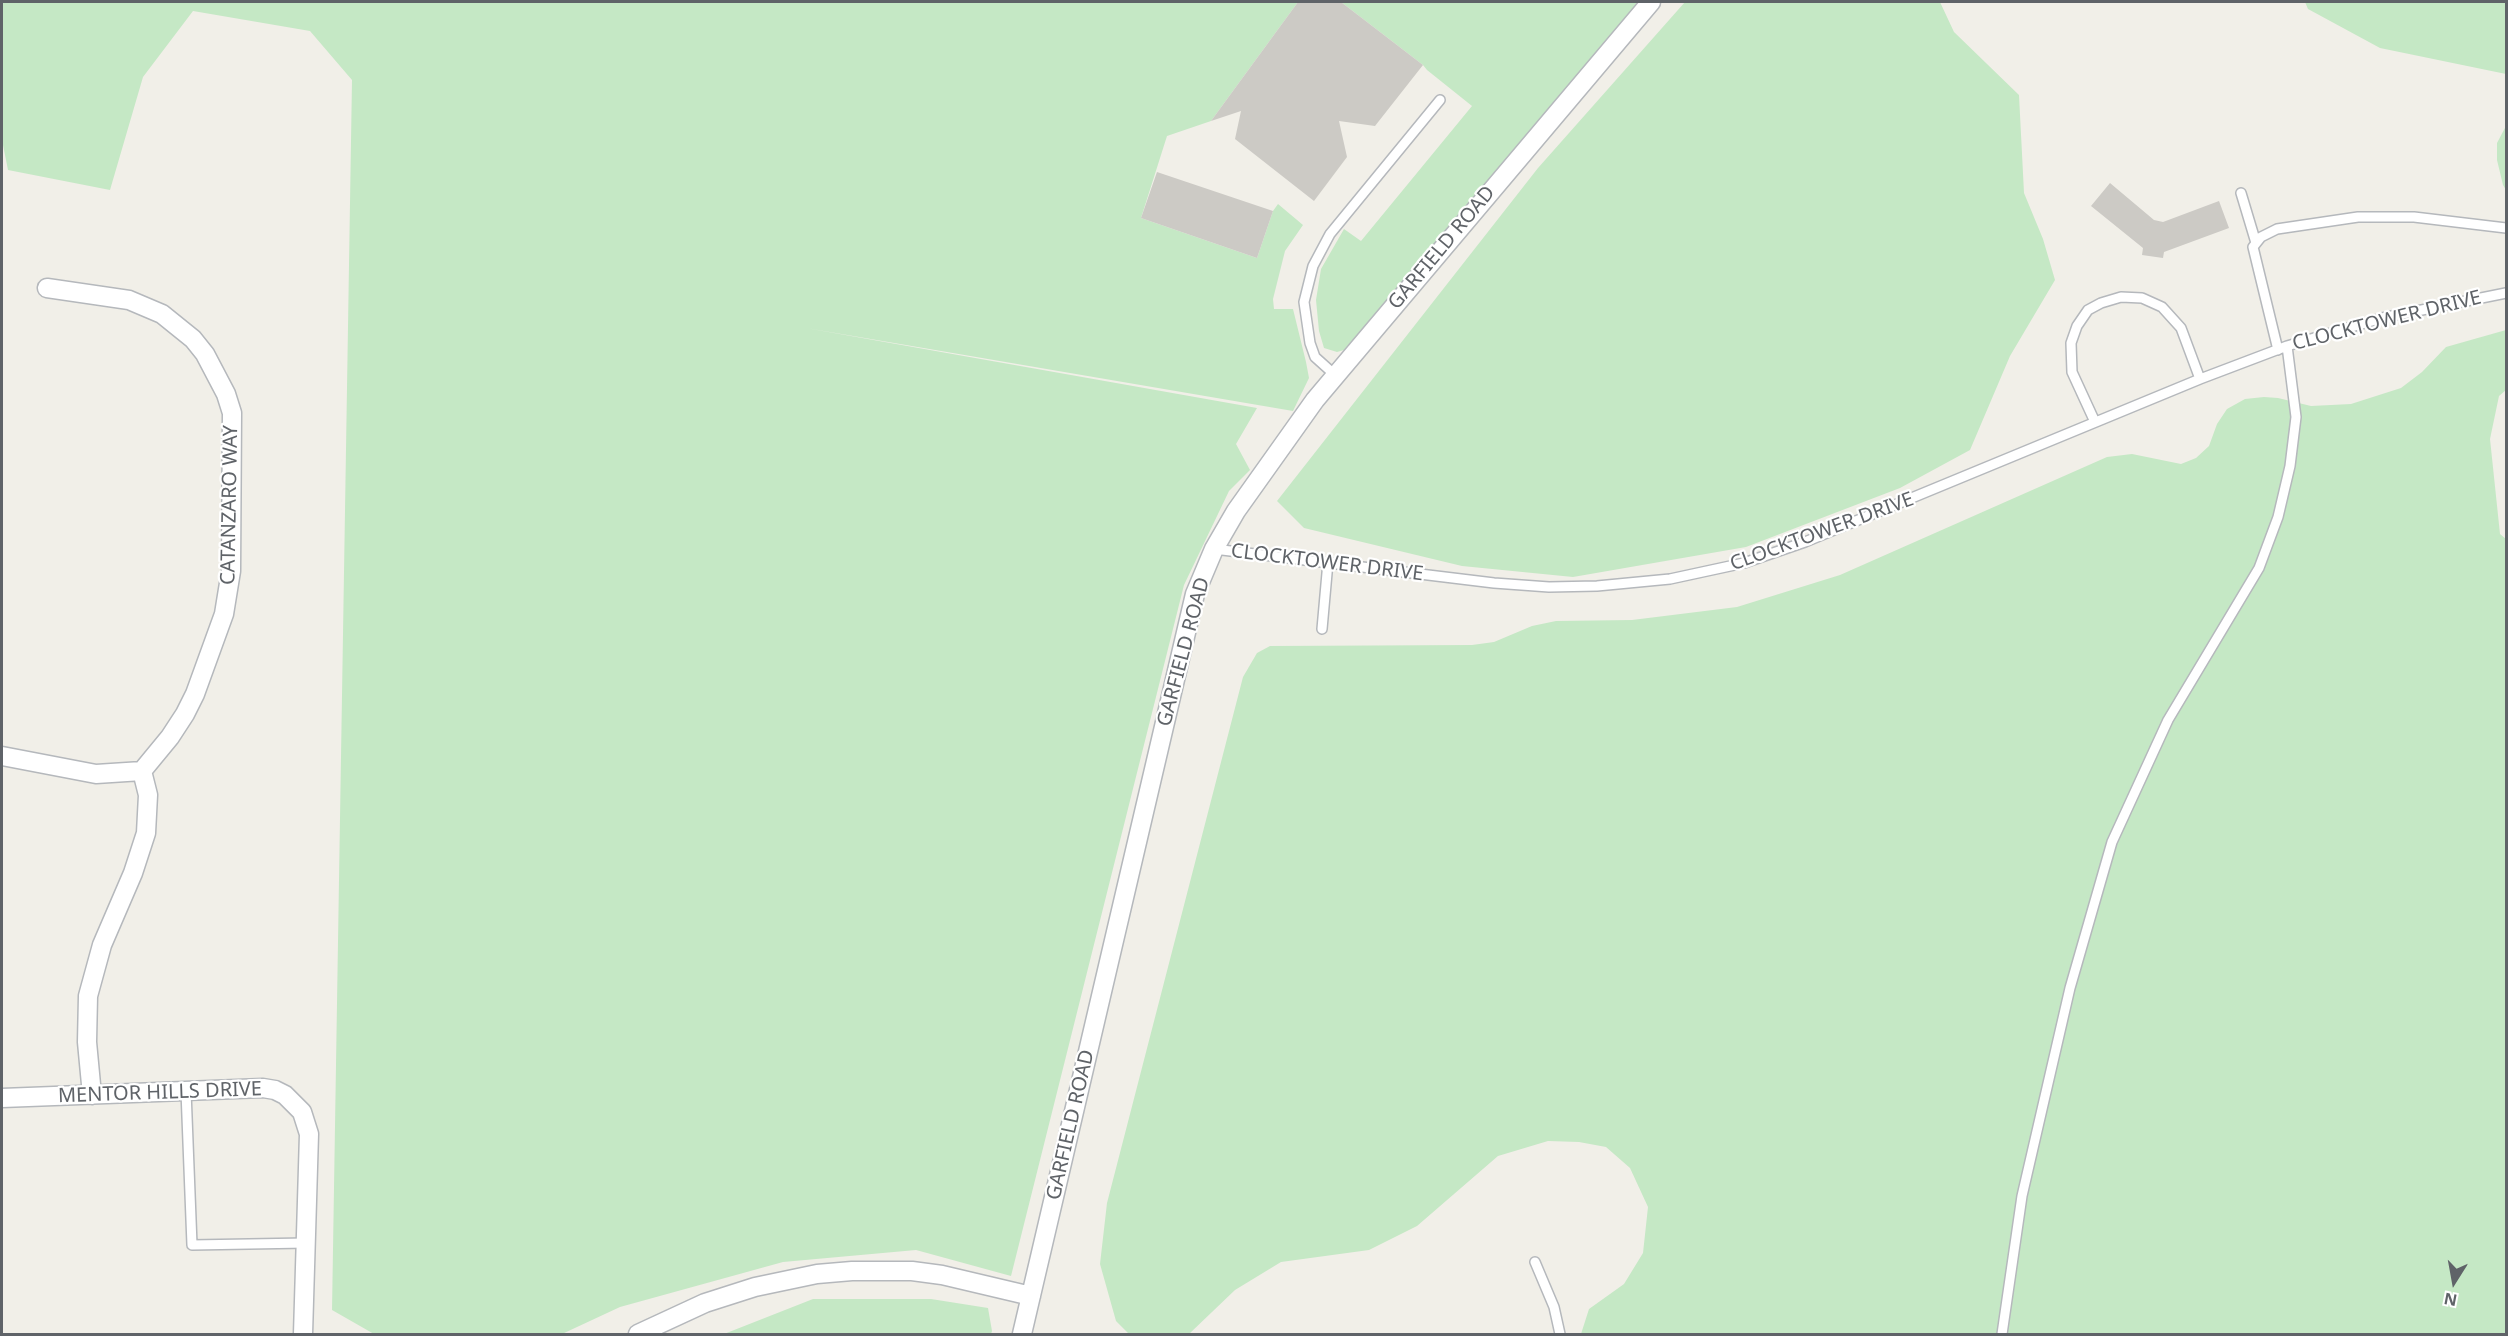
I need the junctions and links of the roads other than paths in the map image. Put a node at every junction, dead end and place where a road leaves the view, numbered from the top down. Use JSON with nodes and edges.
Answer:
{"nodes":[{"id":1,"x":1651,"y":2,"type":"edge"},
{"id":2,"x":1440,"y":100,"type":"dead end"},
{"id":3,"x":2241,"y":193,"type":"dead end"},
{"id":4,"x":2506,"y":228,"type":"edge"},
{"id":5,"x":2256,"y":243,"type":"junction"},
{"id":6,"x":46,"y":288,"type":"dead end"},
{"id":7,"x":2506,"y":293,"type":"edge"},
{"id":8,"x":2282,"y":348,"type":"junction"},
{"id":9,"x":1335,"y":375,"type":"junction"},
{"id":10,"x":2200,"y":379,"type":"junction"},
{"id":11,"x":2095,"y":422,"type":"junction"},
{"id":12,"x":1214,"y":549,"type":"junction"},
{"id":13,"x":1328,"y":561,"type":"junction"},
{"id":14,"x":1322,"y":629,"type":"dead end"},
{"id":15,"x":2,"y":756,"type":"edge"},
{"id":16,"x":142,"y":771,"type":"junction"},
{"id":17,"x":186,"y":1091,"type":"junction"},
{"id":18,"x":92,"y":1095,"type":"junction"},
{"id":19,"x":2,"y":1098,"type":"edge"},
{"id":20,"x":306,"y":1243,"type":"junction"},
{"id":21,"x":1535,"y":1262,"type":"dead end"},
{"id":22,"x":1031,"y":1296,"type":"junction"},
{"id":23,"x":303,"y":1335,"type":"edge"},
{"id":24,"x":638,"y":1335,"type":"edge"},
{"id":25,"x":1022,"y":1335,"type":"edge"},
{"id":26,"x":1560,"y":1335,"type":"edge"},
{"id":27,"x":2002,"y":1335,"type":"edge"}],
"edges":[{"from":1,"to":9,"type":"street","name":"GARFIELD ROAD"},
{"from":2,"to":9,"type":"lane"},
{"from":3,"to":5,"type":"lane"},
{"from":4,"to":5,"type":"lane"},
{"from":5,"to":8,"type":"lane"},
{"from":6,"to":16,"type":"street","name":"CATANZARO WAY"},
{"from":7,"to":8,"type":"lane","name":"CLOCKTOWER DRIVE"},
{"from":8,"to":10,"type":"lane","name":"CLOCKTOWER DRIVE"},
{"from":8,"to":27,"type":"lane"},
{"from":9,"to":12,"type":"street","name":"GARFIELD ROAD"},
{"from":10,"to":11,"type":"lane","name":"CLOCKTOWER DRIVE"},
{"from":10,"to":11,"type":"lane"},
{"from":11,"to":13,"type":"lane","name":"CLOCKTOWER DRIVE"},
{"from":12,"to":13,"type":"lane","name":"CLOCKTOWER DRIVE"},
{"from":12,"to":22,"type":"street","name":"GARFIELD ROAD"},
{"from":13,"to":14,"type":"lane"},
{"from":15,"to":16,"type":"street"},
{"from":16,"to":18,"type":"street"},
{"from":17,"to":18,"type":"street","name":"MENTOR HILLS DRIVE"},
{"from":17,"to":20,"type":"street","name":"MENTOR HILLS DRIVE"},
{"from":17,"to":20,"type":"lane"},
{"from":18,"to":19,"type":"street","name":"MENTOR HILLS DRIVE"},
{"from":20,"to":23,"type":"street","name":"MENTOR HILLS DRIVE"},
{"from":21,"to":26,"type":"lane"},
{"from":22,"to":24,"type":"street"},
{"from":22,"to":25,"type":"street","name":"GARFIELD ROAD"}]}
